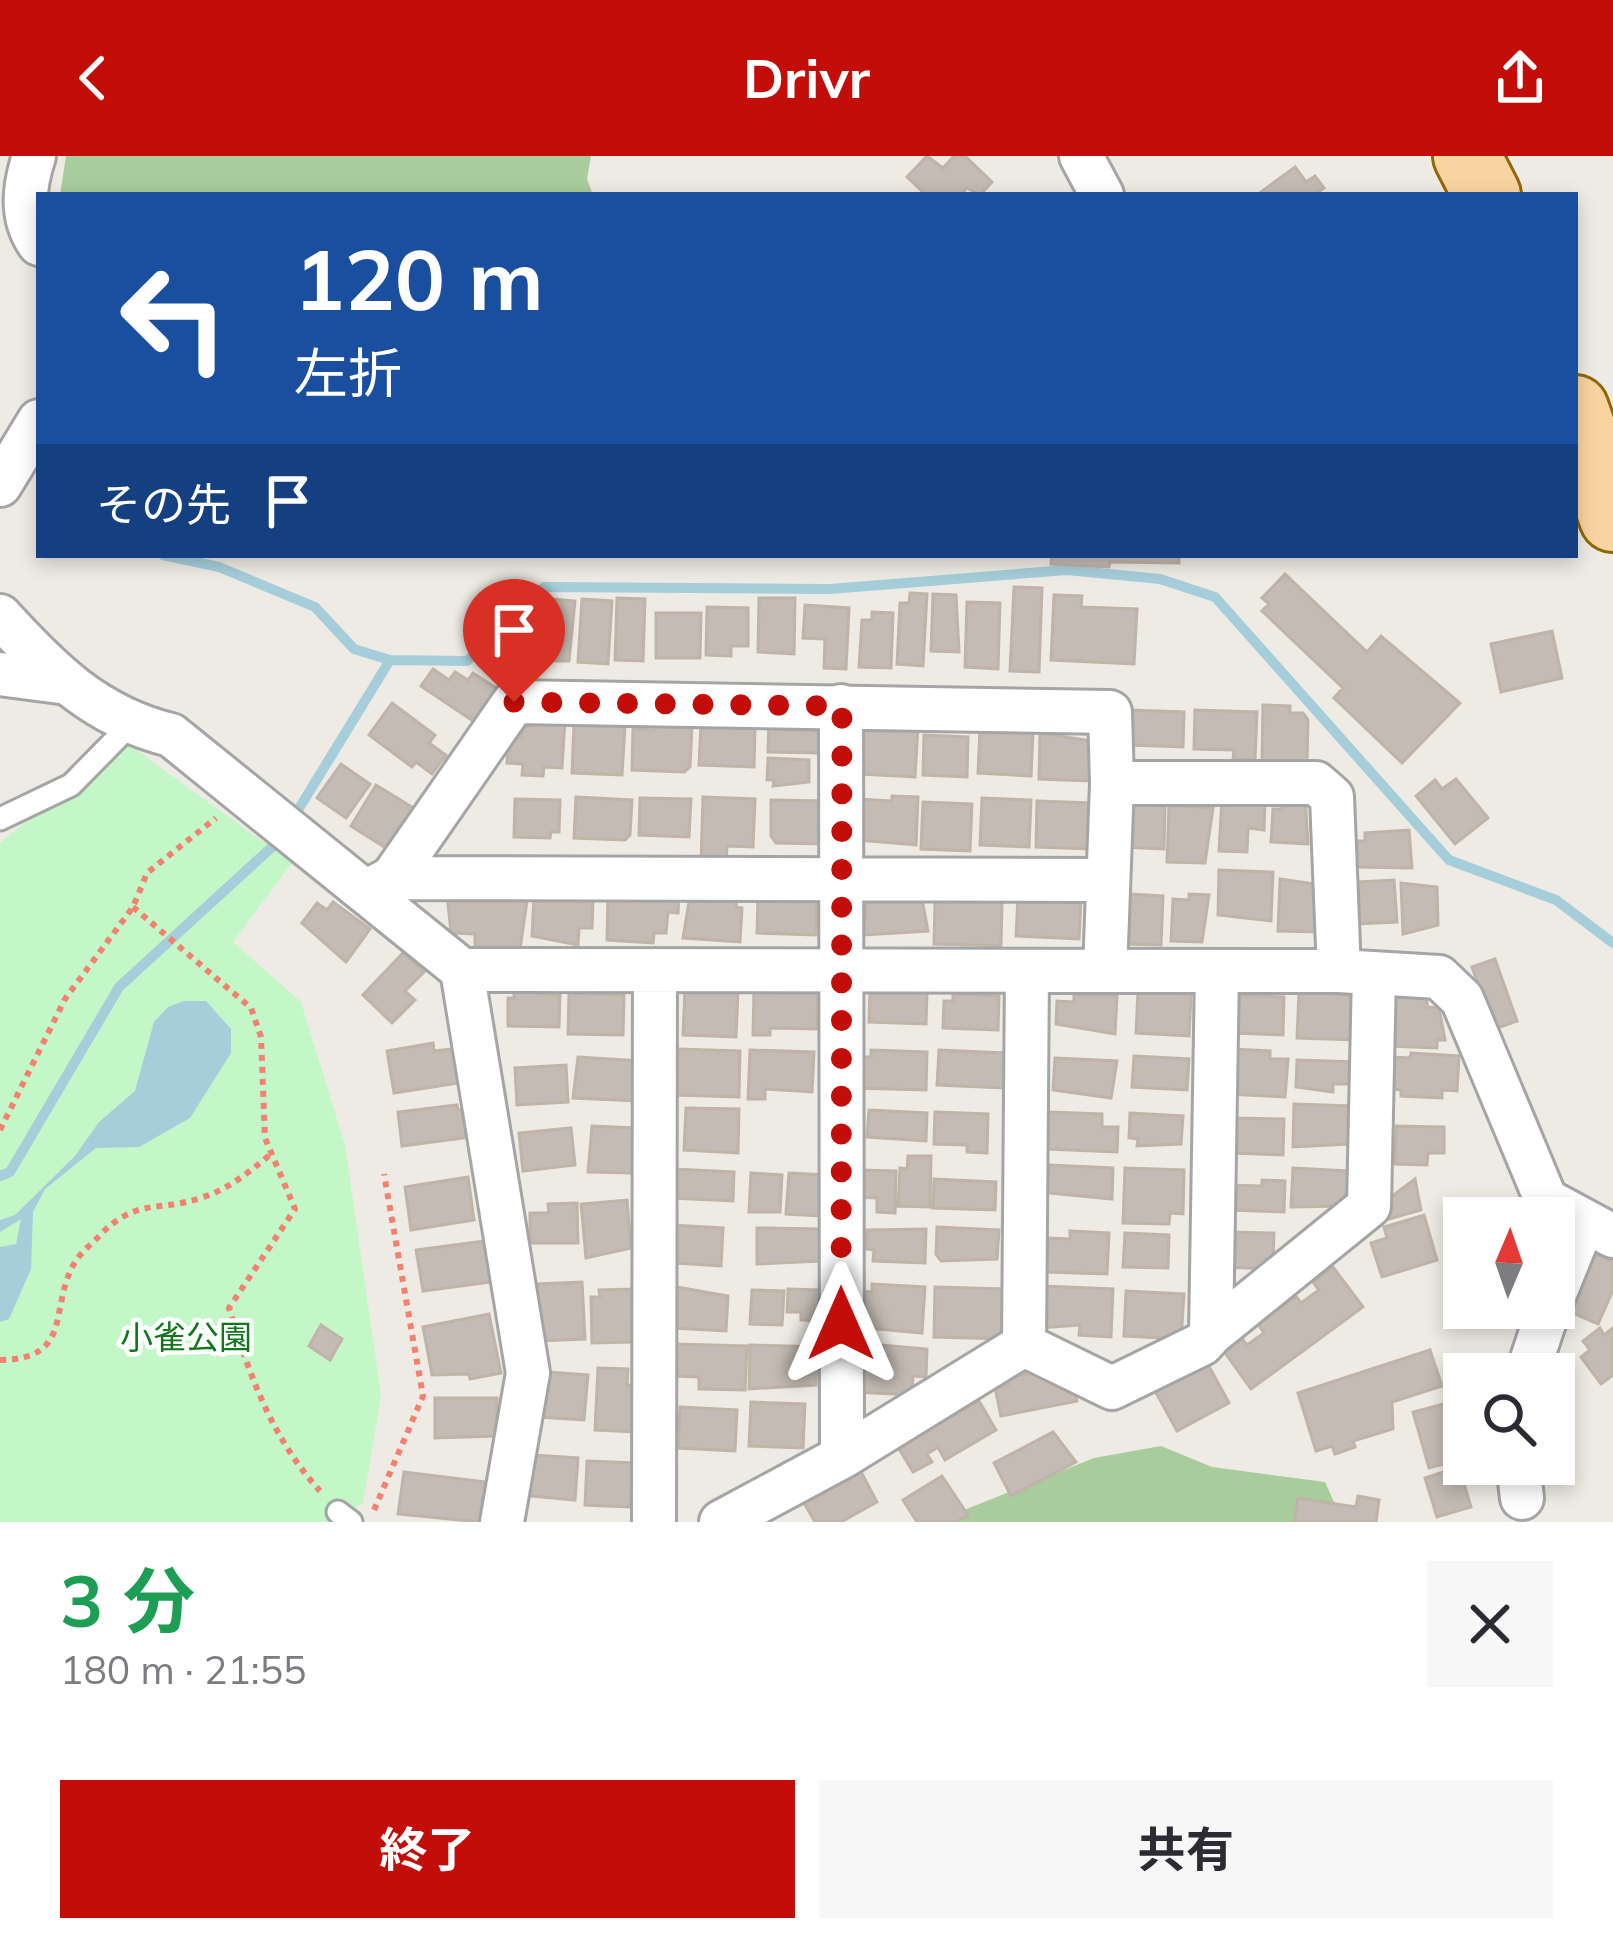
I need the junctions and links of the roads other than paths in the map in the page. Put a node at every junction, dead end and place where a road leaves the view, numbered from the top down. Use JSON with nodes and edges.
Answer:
{"nodes":[{"id":1,"x":34,"y":156,"type":"edge"},
{"id":2,"x":1081,"y":156,"type":"edge"},
{"id":3,"x":1467,"y":156,"type":"edge"},
{"id":4,"x":1100,"y":192,"type":"edge"},
{"id":5,"x":1485,"y":192,"type":"edge"},
{"id":6,"x":36,"y":240,"type":"edge"},
{"id":7,"x":1578,"y":418,"type":"edge"},
{"id":8,"x":36,"y":426,"type":"edge"},
{"id":9,"x":0,"y":485,"type":"edge"},
{"id":10,"x":1613,"y":518,"type":"edge"},
{"id":11,"x":0,"y":616,"type":"edge"},
{"id":12,"x":0,"y":674,"type":"edge"},
{"id":13,"x":60,"y":682,"type":"junction"},
{"id":14,"x":842,"y":706,"type":"junction"},
{"id":15,"x":130,"y":725,"type":"junction"},
{"id":16,"x":1112,"y":783,"type":"junction"},
{"id":17,"x":0,"y":819,"type":"edge"},
{"id":18,"x":842,"y":879,"type":"junction"},
{"id":19,"x":1108,"y":880,"type":"junction"},
{"id":20,"x":380,"y":884,"type":"junction"},
{"id":21,"x":463,"y":970,"type":"junction"},
{"id":22,"x":655,"y":970,"type":"junction"},
{"id":23,"x":841,"y":970,"type":"junction"},
{"id":24,"x":1027,"y":970,"type":"junction"},
{"id":25,"x":1105,"y":971,"type":"junction"},
{"id":26,"x":1216,"y":971,"type":"junction"},
{"id":27,"x":1357,"y":972,"type":"junction"},
{"id":28,"x":1598,"y":1230,"type":"edge"},
{"id":29,"x":1575,"y":1264,"type":"edge"},
{"id":30,"x":1211,"y":1334,"type":"junction"},
{"id":31,"x":1024,"y":1345,"type":"junction"},
{"id":32,"x":842,"y":1457,"type":"junction"},
{"id":33,"x":502,"y":1522,"type":"edge"},
{"id":34,"x":654,"y":1522,"type":"edge"},
{"id":35,"x":721,"y":1522,"type":"edge"}],
"edges":[{"from":1,"to":6,"type":"street"},
{"from":2,"to":4,"type":"street"},
{"from":3,"to":5,"type":"main road"},
{"from":7,"to":10,"type":"main road"},
{"from":8,"to":9,"type":"street"},
{"from":11,"to":13,"type":"street"},
{"from":12,"to":13,"type":"street"},
{"from":13,"to":15,"type":"street"},
{"from":14,"to":16,"type":"street"},
{"from":14,"to":18,"type":"street"},
{"from":14,"to":20,"type":"street"},
{"from":15,"to":17,"type":"lane"},
{"from":15,"to":20,"type":"street"},
{"from":16,"to":19,"type":"street"},
{"from":16,"to":27,"type":"street"},
{"from":18,"to":19,"type":"street"},
{"from":18,"to":20,"type":"street"},
{"from":18,"to":23,"type":"street"},
{"from":19,"to":25,"type":"street"},
{"from":20,"to":21,"type":"street"},
{"from":21,"to":22,"type":"street"},
{"from":21,"to":33,"type":"street"},
{"from":22,"to":23,"type":"street"},
{"from":22,"to":34,"type":"street"},
{"from":23,"to":24,"type":"street"},
{"from":23,"to":32,"type":"street"},
{"from":24,"to":25,"type":"street"},
{"from":24,"to":31,"type":"street"},
{"from":25,"to":26,"type":"street"},
{"from":26,"to":27,"type":"street"},
{"from":26,"to":30,"type":"street"},
{"from":27,"to":28,"type":"street"},
{"from":27,"to":30,"type":"street"},
{"from":28,"to":29,"type":"street"},
{"from":30,"to":31,"type":"street"},
{"from":31,"to":32,"type":"street"},
{"from":32,"to":35,"type":"street"}]}
